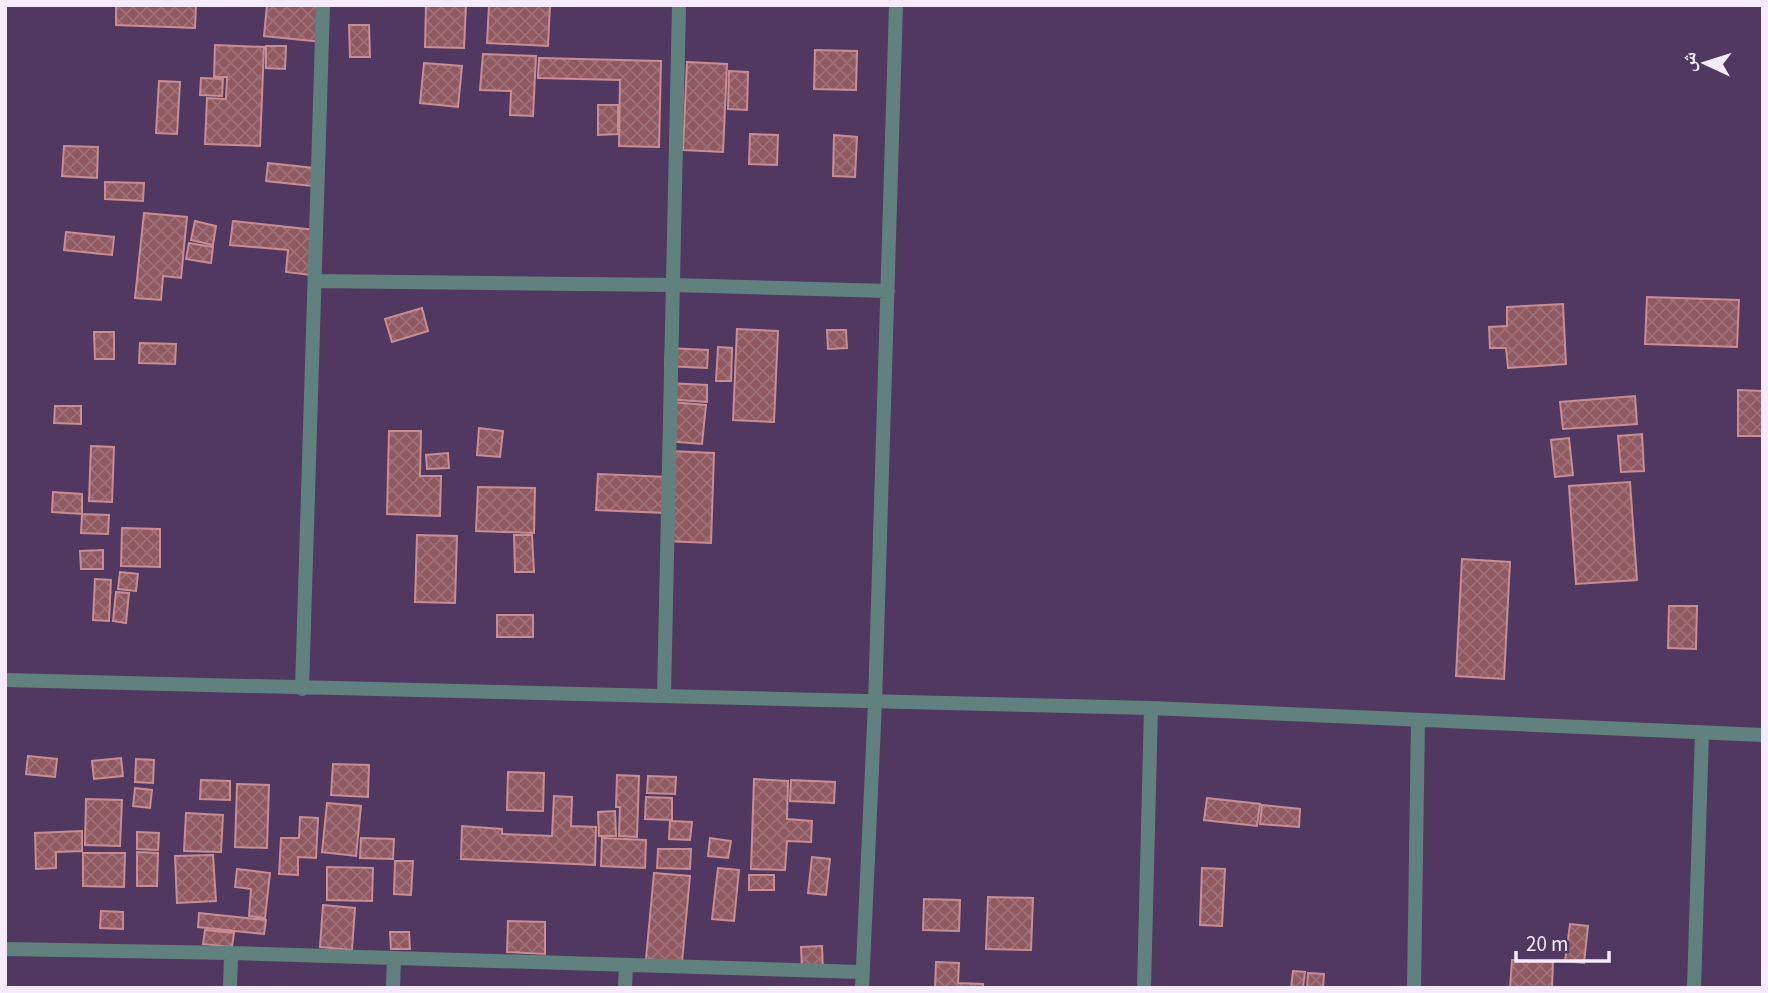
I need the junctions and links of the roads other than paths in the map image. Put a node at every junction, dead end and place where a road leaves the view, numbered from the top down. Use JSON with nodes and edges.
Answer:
{"nodes":[{"id":1,"x":323,"y":5,"type":"edge"},
{"id":2,"x":679,"y":5,"type":"edge"},
{"id":3,"x":896,"y":5,"type":"edge"},
{"id":4,"x":314,"y":281,"type":"junction"},
{"id":5,"x":673,"y":285,"type":"junction"},
{"id":6,"x":888,"y":291,"type":"junction"},
{"id":7,"x":5,"y":680,"type":"edge"},
{"id":8,"x":302,"y":689,"type":"junction"},
{"id":9,"x":664,"y":695,"type":"junction"},
{"id":10,"x":874,"y":703,"type":"junction"},
{"id":11,"x":1151,"y":708,"type":"junction"},
{"id":12,"x":1418,"y":720,"type":"junction"},
{"id":13,"x":1702,"y":733,"type":"junction"},
{"id":14,"x":1763,"y":735,"type":"edge"},
{"id":15,"x":5,"y":949,"type":"edge"},
{"id":16,"x":231,"y":953,"type":"junction"},
{"id":17,"x":394,"y":958,"type":"junction"},
{"id":18,"x":626,"y":965,"type":"junction"},
{"id":19,"x":862,"y":972,"type":"junction"},
{"id":20,"x":230,"y":988,"type":"edge"},
{"id":21,"x":393,"y":988,"type":"edge"},
{"id":22,"x":625,"y":988,"type":"edge"},
{"id":23,"x":862,"y":988,"type":"edge"},
{"id":24,"x":1144,"y":988,"type":"edge"},
{"id":25,"x":1414,"y":988,"type":"edge"},
{"id":26,"x":1694,"y":988,"type":"edge"}],
"edges":[{"from":1,"to":4,"type":"street"},
{"from":2,"to":5,"type":"street"},
{"from":3,"to":6,"type":"street"},
{"from":4,"to":5,"type":"street"},
{"from":4,"to":8,"type":"street"},
{"from":5,"to":6,"type":"street"},
{"from":5,"to":9,"type":"street"},
{"from":6,"to":10,"type":"street"},
{"from":7,"to":8,"type":"street"},
{"from":8,"to":9,"type":"street"},
{"from":9,"to":10,"type":"street"},
{"from":10,"to":11,"type":"street"},
{"from":10,"to":19,"type":"street"},
{"from":11,"to":12,"type":"street"},
{"from":11,"to":24,"type":"street"},
{"from":12,"to":13,"type":"street"},
{"from":12,"to":25,"type":"street"},
{"from":13,"to":14,"type":"street"},
{"from":13,"to":26,"type":"street"},
{"from":15,"to":16,"type":"street"},
{"from":16,"to":17,"type":"street"},
{"from":16,"to":20,"type":"street"},
{"from":17,"to":18,"type":"street"},
{"from":17,"to":21,"type":"street"},
{"from":18,"to":19,"type":"street"},
{"from":18,"to":22,"type":"street"},
{"from":19,"to":23,"type":"street"}]}
